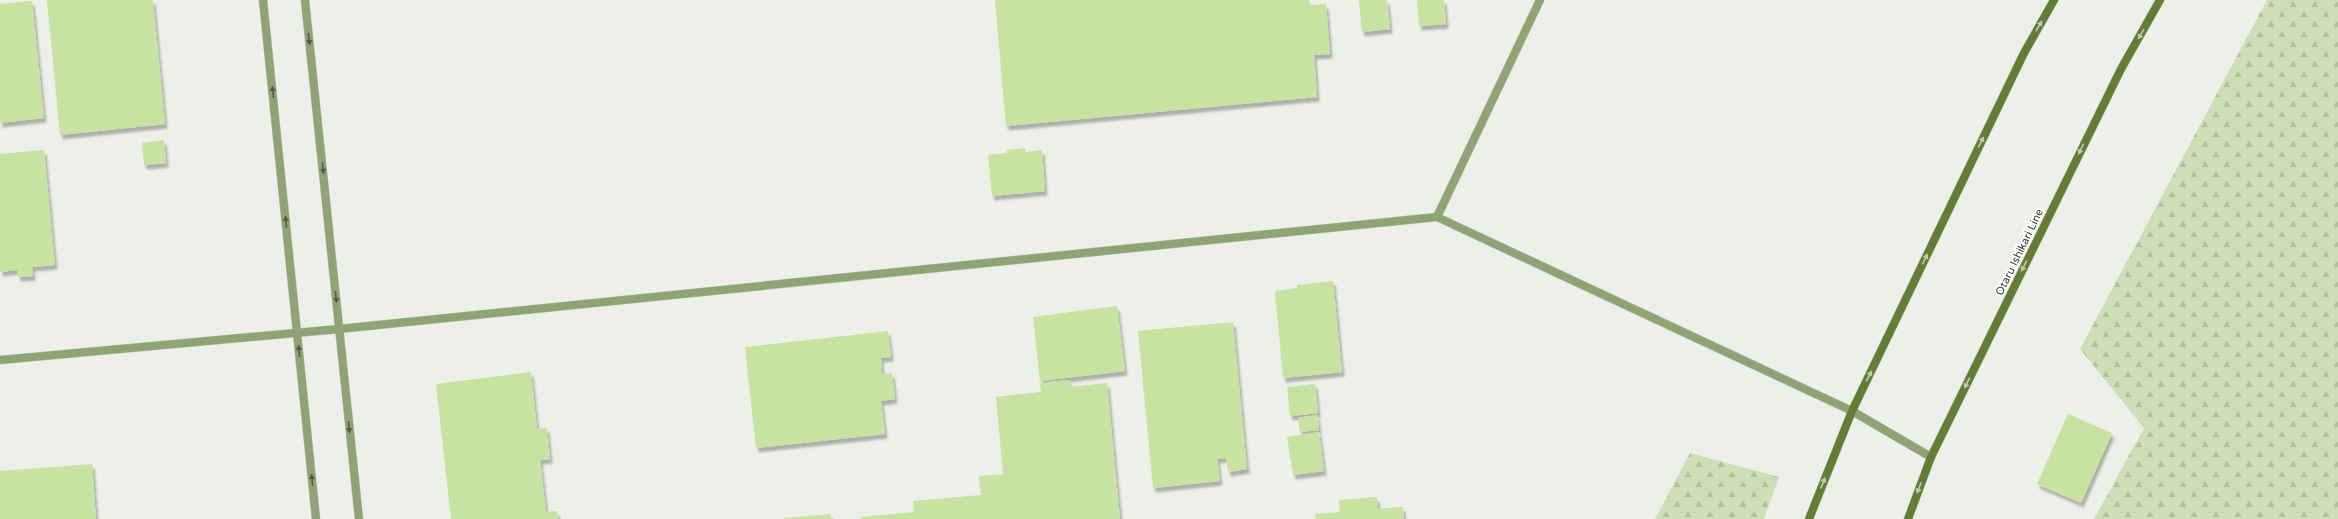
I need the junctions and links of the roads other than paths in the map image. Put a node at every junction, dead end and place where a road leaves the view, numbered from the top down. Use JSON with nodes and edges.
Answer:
{"nodes":[{"id":1,"x":263,"y":0,"type":"edge"},
{"id":2,"x":305,"y":0,"type":"edge"},
{"id":3,"x":1540,"y":0,"type":"edge"},
{"id":4,"x":2054,"y":0,"type":"edge"},
{"id":5,"x":2160,"y":0,"type":"edge"},
{"id":6,"x":1437,"y":217,"type":"junction"},
{"id":7,"x":339,"y":329,"type":"junction"},
{"id":8,"x":297,"y":332,"type":"junction"},
{"id":9,"x":0,"y":360,"type":"edge"},
{"id":10,"x":1852,"y":412,"type":"junction"},
{"id":11,"x":1931,"y":457,"type":"junction"},
{"id":12,"x":316,"y":519,"type":"edge"},
{"id":13,"x":359,"y":519,"type":"edge"},
{"id":14,"x":1809,"y":519,"type":"edge"},
{"id":15,"x":1908,"y":519,"type":"edge"}],
"edges":[{"from":8,"to":1,"type":"street","one_way":true},
{"from":2,"to":7,"type":"street","one_way":true},
{"from":3,"to":6,"type":"street"},
{"from":10,"to":4,"type":"main road","one_way":true},
{"from":5,"to":11,"type":"main road","name":"Otaru Ishikari Line","one_way":true},
{"from":6,"to":7,"type":"street"},
{"from":6,"to":10,"type":"street"},
{"from":7,"to":8,"type":"street"},
{"from":7,"to":13,"type":"street","one_way":true},
{"from":8,"to":9,"type":"street"},
{"from":12,"to":8,"type":"street","one_way":true},
{"from":10,"to":11,"type":"street"},
{"from":14,"to":10,"type":"main road","one_way":true},
{"from":11,"to":15,"type":"main road","name":"Otaru Ishikari Line","one_way":true}]}
